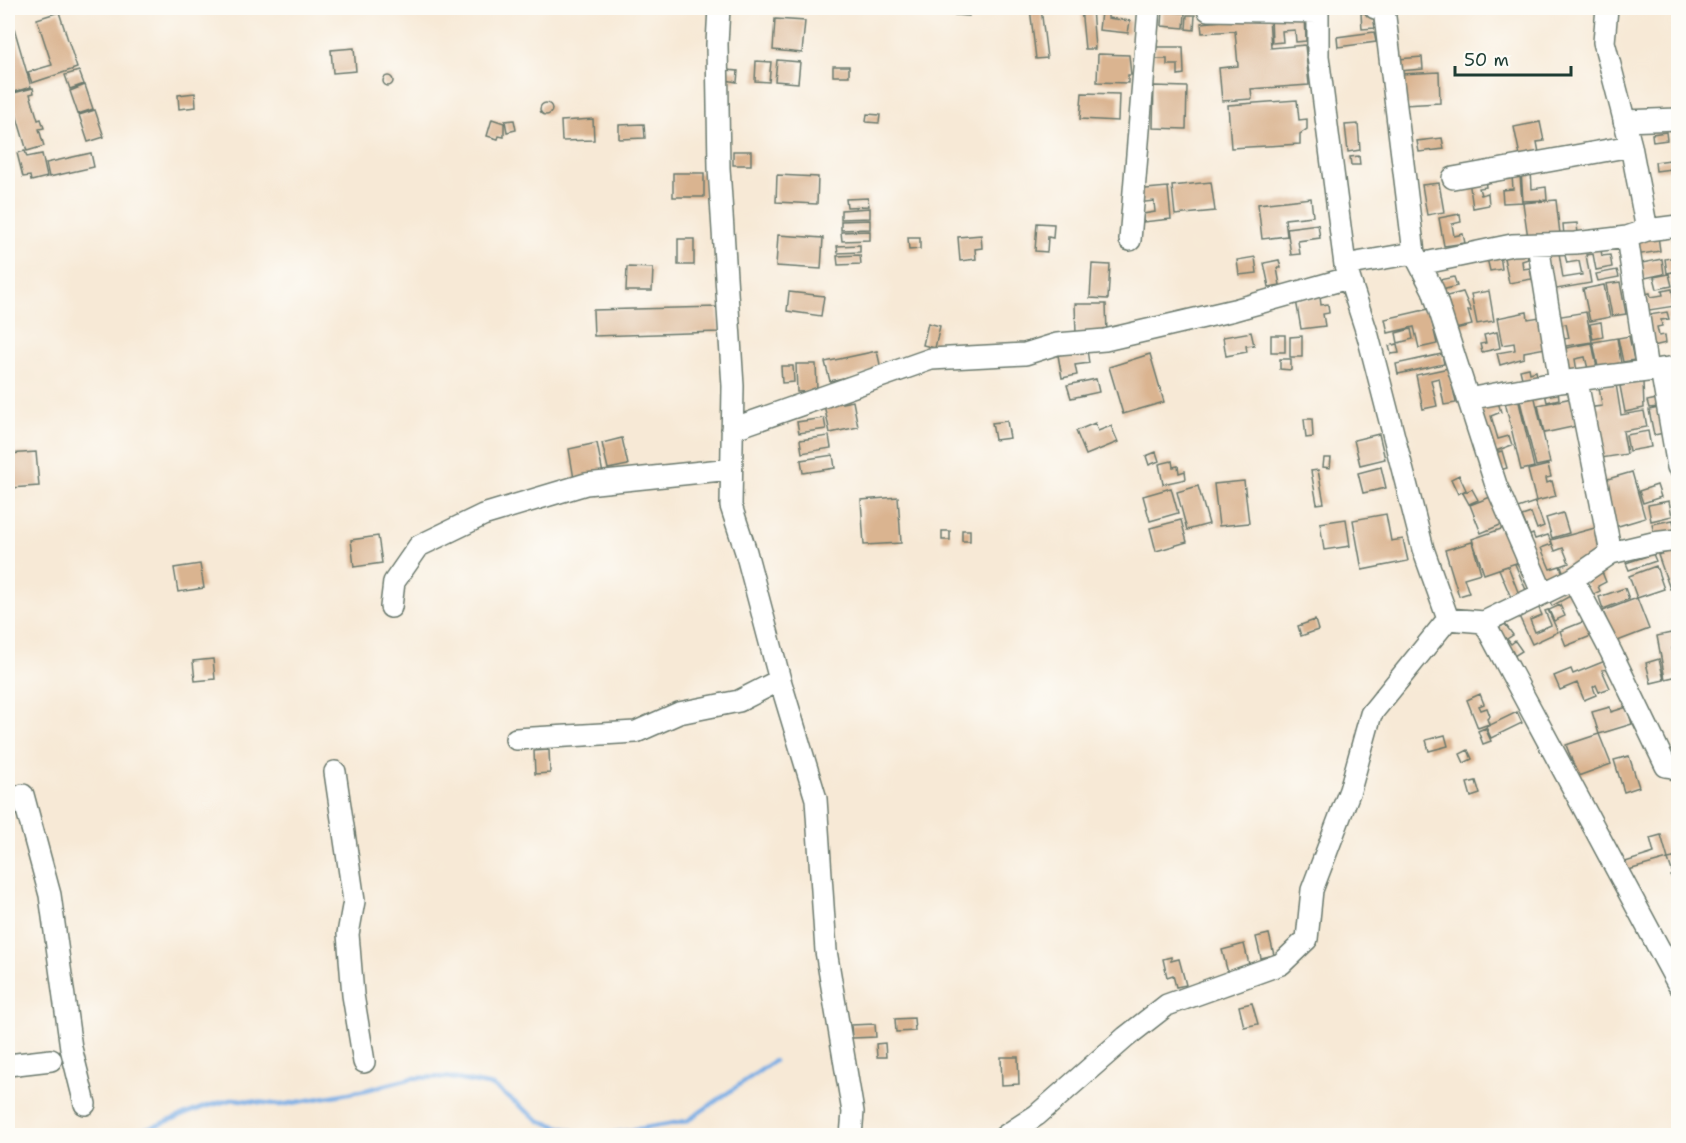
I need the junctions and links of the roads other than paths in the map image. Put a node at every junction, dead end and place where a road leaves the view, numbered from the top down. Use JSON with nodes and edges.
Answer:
{"nodes":[{"id":1,"x":719,"y":8,"type":"edge"},
{"id":2,"x":1149,"y":8,"type":"edge"},
{"id":3,"x":1375,"y":8,"type":"edge"},
{"id":4,"x":1607,"y":8,"type":"edge"},
{"id":5,"x":1208,"y":10,"type":"dead end"},
{"id":6,"x":1318,"y":10,"type":"edge"},
{"id":7,"x":1678,"y":119,"type":"edge"},
{"id":8,"x":1624,"y":121,"type":"junction"},
{"id":9,"x":1631,"y":146,"type":"junction"},
{"id":10,"x":1453,"y":178,"type":"dead end"},
{"id":11,"x":1678,"y":226,"type":"edge"},
{"id":12,"x":1637,"y":233,"type":"junction"},
{"id":13,"x":1130,"y":240,"type":"dead end"},
{"id":14,"x":1538,"y":245,"type":"junction"},
{"id":15,"x":1417,"y":258,"type":"junction"},
{"id":16,"x":1346,"y":272,"type":"junction"},
{"id":17,"x":1662,"y":369,"type":"edge"},
{"id":18,"x":1569,"y":382,"type":"junction"},
{"id":19,"x":1467,"y":399,"type":"junction"},
{"id":20,"x":732,"y":429,"type":"junction"},
{"id":21,"x":1678,"y":467,"type":"edge"},
{"id":22,"x":731,"y":469,"type":"junction"},
{"id":23,"x":1678,"y":540,"type":"edge"},
{"id":24,"x":1611,"y":553,"type":"junction"},
{"id":25,"x":1573,"y":579,"type":"junction"},
{"id":26,"x":1542,"y":592,"type":"junction"},
{"id":27,"x":391,"y":607,"type":"dead end"},
{"id":28,"x":1448,"y":619,"type":"junction"},
{"id":29,"x":1484,"y":622,"type":"junction"},
{"id":30,"x":780,"y":680,"type":"junction"},
{"id":31,"x":516,"y":739,"type":"dead end"},
{"id":32,"x":1678,"y":771,"type":"edge"},
{"id":33,"x":335,"y":772,"type":"dead end"},
{"id":34,"x":23,"y":795,"type":"dead end"},
{"id":35,"x":1678,"y":984,"type":"edge"},
{"id":36,"x":51,"y":1060,"type":"dead end"},
{"id":37,"x":364,"y":1062,"type":"dead end"},
{"id":38,"x":8,"y":1065,"type":"edge"},
{"id":39,"x":85,"y":1104,"type":"dead end"},
{"id":40,"x":851,"y":1136,"type":"edge"},
{"id":41,"x":1005,"y":1136,"type":"edge"}],
"edges":[{"from":1,"to":20,"type":"street"},
{"from":2,"to":13,"type":"street"},
{"from":3,"to":15,"type":"street"},
{"from":4,"to":8,"type":"street"},
{"from":5,"to":6,"type":"street"},
{"from":6,"to":16,"type":"street"},
{"from":7,"to":8,"type":"street"},
{"from":8,"to":9,"type":"street"},
{"from":9,"to":10,"type":"street"},
{"from":9,"to":12,"type":"street"},
{"from":11,"to":12,"type":"street"},
{"from":12,"to":14,"type":"street"},
{"from":12,"to":17,"type":"street"},
{"from":14,"to":15,"type":"street"},
{"from":14,"to":18,"type":"street"},
{"from":15,"to":16,"type":"street"},
{"from":15,"to":19,"type":"street"},
{"from":16,"to":20,"type":"street"},
{"from":16,"to":28,"type":"street"},
{"from":17,"to":18,"type":"street"},
{"from":17,"to":21,"type":"street"},
{"from":18,"to":19,"type":"street"},
{"from":18,"to":24,"type":"street"},
{"from":19,"to":26,"type":"street"},
{"from":20,"to":22,"type":"street"},
{"from":22,"to":27,"type":"street"},
{"from":22,"to":30,"type":"street"},
{"from":23,"to":24,"type":"street"},
{"from":24,"to":25,"type":"street"},
{"from":25,"to":26,"type":"street"},
{"from":25,"to":32,"type":"street"},
{"from":26,"to":29,"type":"street"},
{"from":28,"to":29,"type":"street"},
{"from":28,"to":41,"type":"street"},
{"from":29,"to":35,"type":"street"},
{"from":30,"to":31,"type":"street"},
{"from":30,"to":40,"type":"street"},
{"from":33,"to":37,"type":"street"},
{"from":34,"to":39,"type":"street"},
{"from":36,"to":38,"type":"street"}]}
